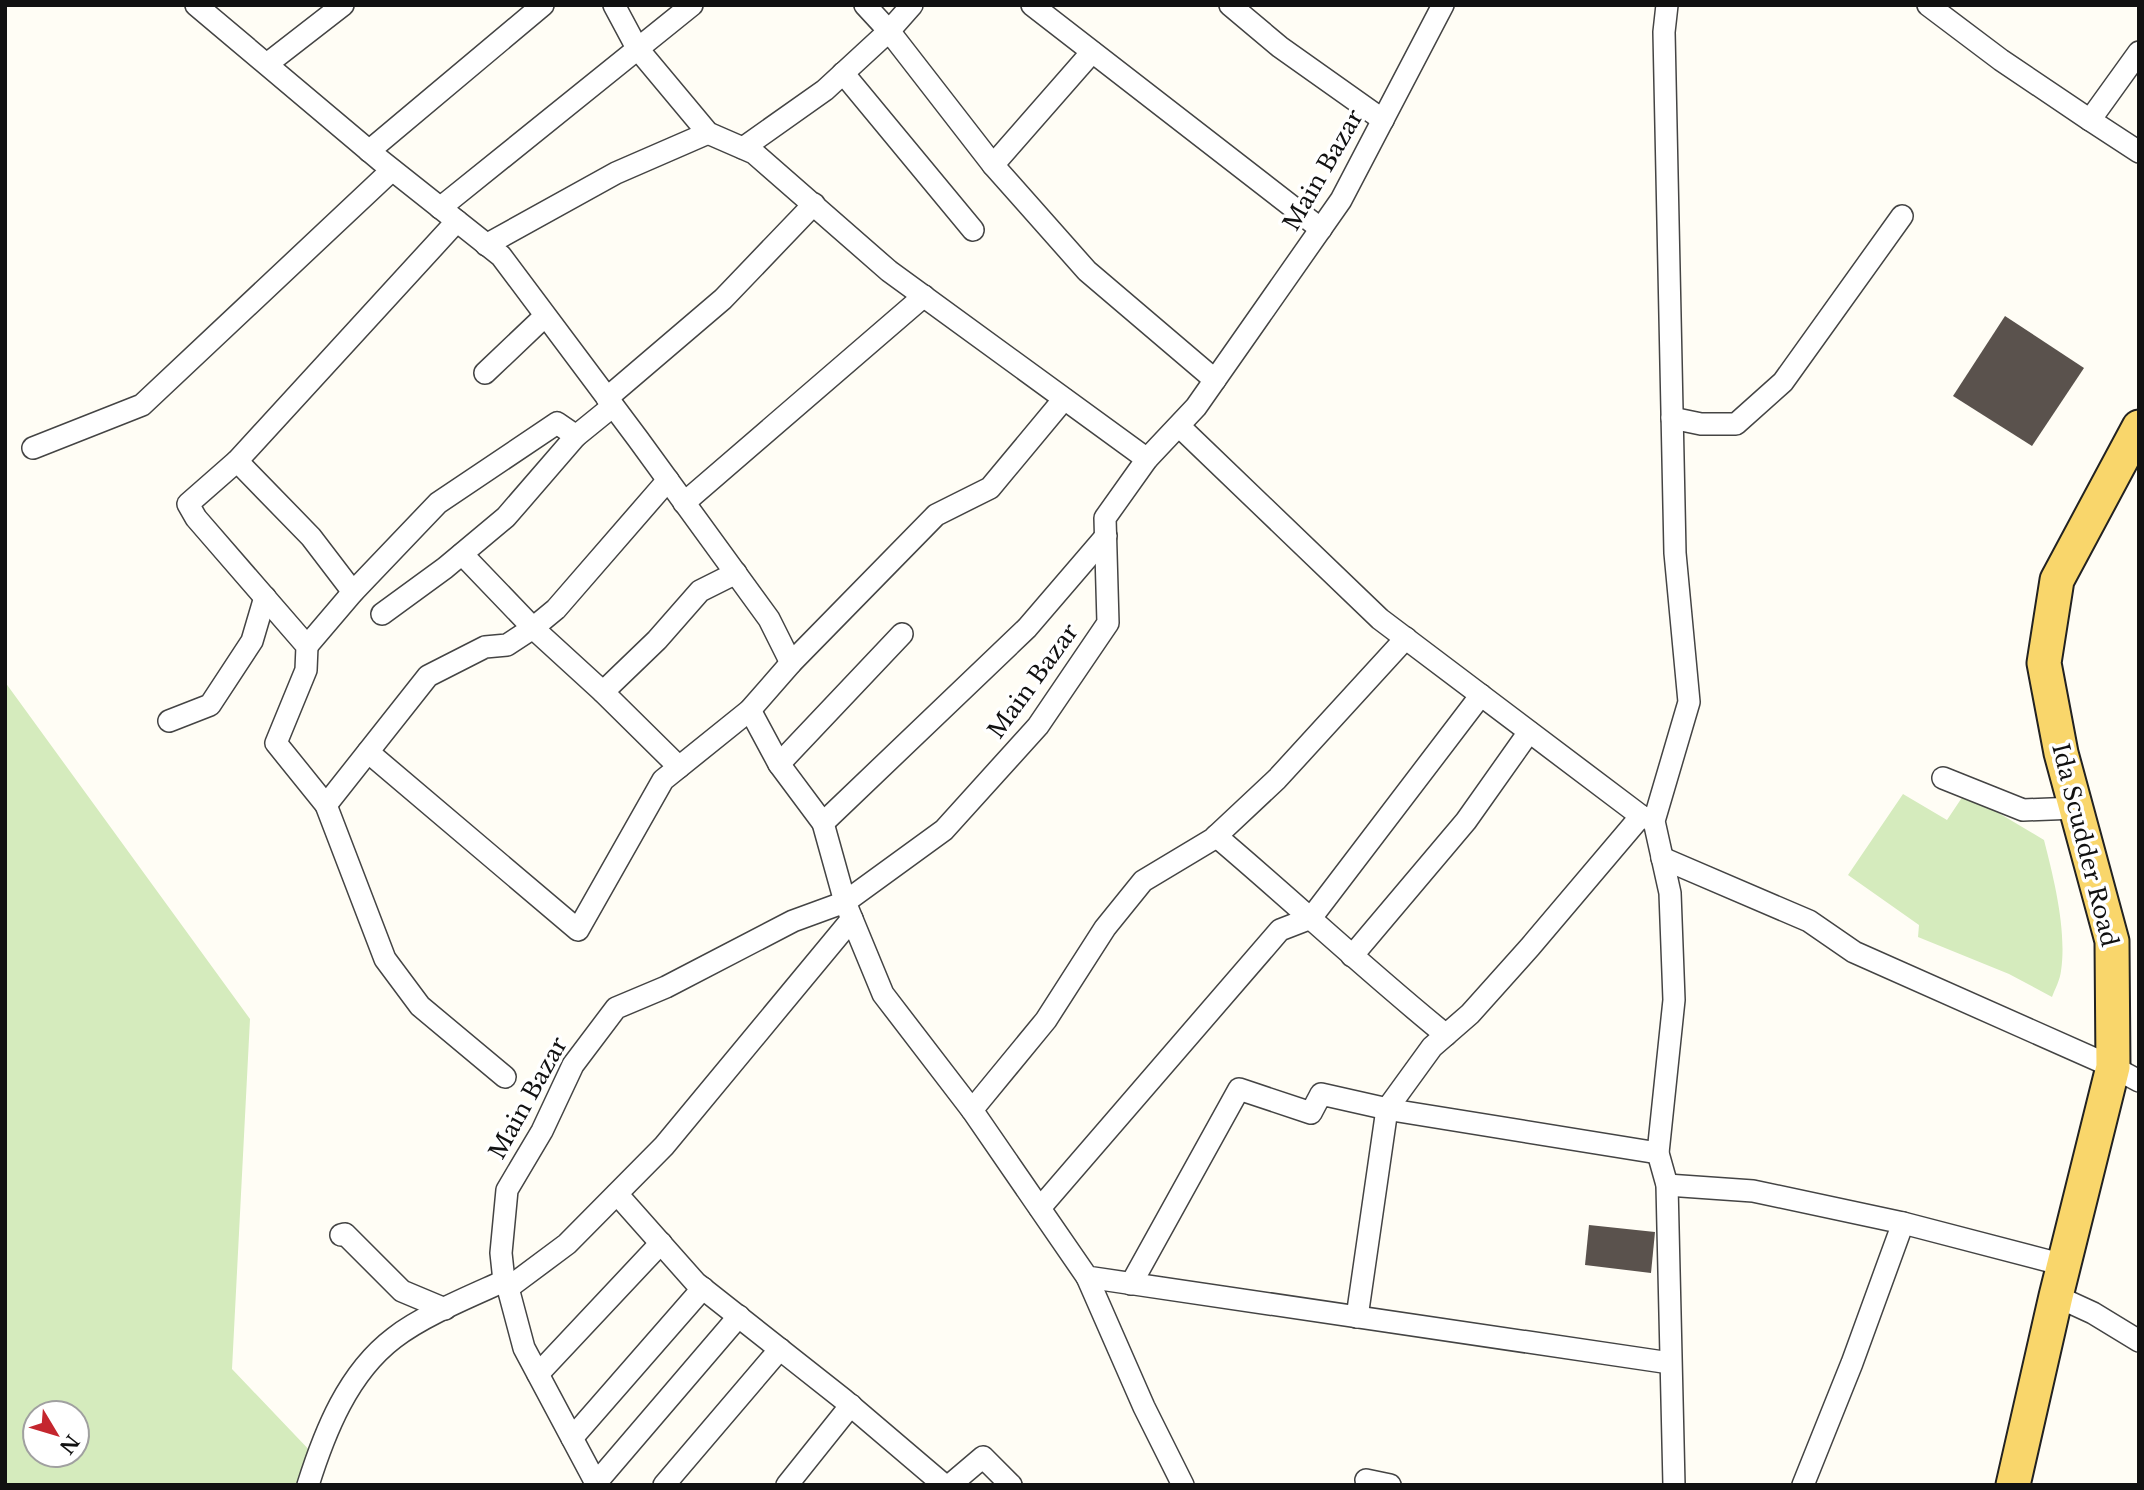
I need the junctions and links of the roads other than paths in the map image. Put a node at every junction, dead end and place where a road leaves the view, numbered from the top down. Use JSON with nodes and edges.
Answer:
{"nodes":[{"id":1,"x":342,"y":5,"type":"edge"},
{"id":2,"x":543,"y":5,"type":"edge"},
{"id":3,"x":614,"y":5,"type":"edge"},
{"id":4,"x":692,"y":5,"type":"edge"},
{"id":5,"x":865,"y":5,"type":"edge"},
{"id":6,"x":912,"y":5,"type":"edge"},
{"id":7,"x":1230,"y":5,"type":"edge"},
{"id":8,"x":1667,"y":5,"type":"edge"},
{"id":9,"x":1928,"y":5,"type":"edge"},
{"id":10,"x":1440,"y":6,"type":"edge"},
{"id":11,"x":1037,"y":7,"type":"edge"},
{"id":12,"x":209,"y":9,"type":"edge"},
{"id":13,"x":889,"y":31,"type":"junction"},
{"id":14,"x":637,"y":48,"type":"junction"},
{"id":15,"x":1092,"y":52,"type":"junction"},
{"id":16,"x":2139,"y":52,"type":"edge"},
{"id":17,"x":267,"y":64,"type":"junction"},
{"id":18,"x":844,"y":73,"type":"junction"},
{"id":19,"x":1383,"y":120,"type":"junction"},
{"id":20,"x":2090,"y":120,"type":"junction"},
{"id":21,"x":708,"y":133,"type":"junction"},
{"id":22,"x":743,"y":148,"type":"junction"},
{"id":23,"x":369,"y":151,"type":"junction"},
{"id":24,"x":2139,"y":152,"type":"edge"},
{"id":25,"x":993,"y":165,"type":"junction"},
{"id":26,"x":393,"y":170,"type":"junction"},
{"id":27,"x":814,"y":204,"type":"junction"},
{"id":28,"x":440,"y":208,"type":"junction"},
{"id":29,"x":1902,"y":216,"type":"dead end"},
{"id":30,"x":457,"y":221,"type":"junction"},
{"id":31,"x":1321,"y":229,"type":"junction"},
{"id":32,"x":973,"y":230,"type":"dead end"},
{"id":33,"x":486,"y":245,"type":"junction"},
{"id":34,"x":924,"y":296,"type":"junction"},
{"id":35,"x":545,"y":316,"type":"junction"},
{"id":36,"x":485,"y":373,"type":"dead end"},
{"id":37,"x":1215,"y":380,"type":"junction"},
{"id":38,"x":1064,"y":399,"type":"junction"},
{"id":39,"x":610,"y":402,"type":"junction"},
{"id":40,"x":1672,"y":418,"type":"junction"},
{"id":41,"x":1179,"y":426,"type":"junction"},
{"id":42,"x":2139,"y":427,"type":"edge"},
{"id":43,"x":576,"y":436,"type":"junction"},
{"id":44,"x":33,"y":448,"type":"dead end"},
{"id":45,"x":1147,"y":459,"type":"junction"},
{"id":46,"x":237,"y":461,"type":"junction"},
{"id":47,"x":668,"y":480,"type":"junction"},
{"id":48,"x":684,"y":503,"type":"junction"},
{"id":49,"x":1106,"y":536,"type":"junction"},
{"id":50,"x":462,"y":554,"type":"junction"},
{"id":51,"x":736,"y":573,"type":"junction"},
{"id":52,"x":353,"y":592,"type":"junction"},
{"id":53,"x":265,"y":597,"type":"junction"},
{"id":54,"x":382,"y":614,"type":"dead end"},
{"id":55,"x":533,"y":628,"type":"junction"},
{"id":56,"x":902,"y":634,"type":"dead end"},
{"id":57,"x":1406,"y":638,"type":"junction"},
{"id":58,"x":307,"y":646,"type":"junction"},
{"id":59,"x":791,"y":663,"type":"junction"},
{"id":60,"x":603,"y":692,"type":"junction"},
{"id":61,"x":1481,"y":695,"type":"junction"},
{"id":62,"x":750,"y":710,"type":"junction"},
{"id":63,"x":169,"y":721,"type":"dead end"},
{"id":64,"x":1530,"y":732,"type":"junction"},
{"id":65,"x":368,"y":752,"type":"junction"},
{"id":66,"x":779,"y":764,"type":"junction"},
{"id":67,"x":679,"y":767,"type":"junction"},
{"id":68,"x":1943,"y":778,"type":"dead end"},
{"id":69,"x":326,"y":805,"type":"junction"},
{"id":70,"x":2076,"y":808,"type":"junction"},
{"id":71,"x":1647,"y":818,"type":"junction"},
{"id":72,"x":823,"y":823,"type":"junction"},
{"id":73,"x":1216,"y":836,"type":"junction"},
{"id":74,"x":1662,"y":858,"type":"junction"},
{"id":75,"x":848,"y":911,"type":"junction"},
{"id":76,"x":1311,"y":918,"type":"junction"},
{"id":77,"x":1352,"y":956,"type":"junction"},
{"id":78,"x":1446,"y":1035,"type":"junction"},
{"id":79,"x":2126,"y":1074,"type":"edge"},
{"id":80,"x":505,"y":1077,"type":"dead end"},
{"id":81,"x":1387,"y":1109,"type":"junction"},
{"id":82,"x":972,"y":1110,"type":"junction"},
{"id":83,"x":1658,"y":1153,"type":"junction"},
{"id":84,"x":1667,"y":1185,"type":"junction"},
{"id":85,"x":617,"y":1194,"type":"junction"},
{"id":86,"x":1040,"y":1208,"type":"junction"},
{"id":87,"x":1903,"y":1223,"type":"junction"},
{"id":88,"x":341,"y":1235,"type":"dead end"},
{"id":89,"x":661,"y":1243,"type":"junction"},
{"id":90,"x":1087,"y":1277,"type":"junction"},
{"id":91,"x":2060,"y":1281,"type":"junction"},
{"id":92,"x":506,"y":1284,"type":"junction"},
{"id":93,"x":1131,"y":1284,"type":"junction"},
{"id":94,"x":703,"y":1288,"type":"junction"},
{"id":95,"x":444,"y":1309,"type":"junction"},
{"id":96,"x":739,"y":1316,"type":"junction"},
{"id":97,"x":1357,"y":1317,"type":"junction"},
{"id":98,"x":2139,"y":1341,"type":"edge"},
{"id":99,"x":780,"y":1349,"type":"junction"},
{"id":100,"x":1670,"y":1363,"type":"junction"},
{"id":101,"x":538,"y":1374,"type":"junction"},
{"id":102,"x":851,"y":1405,"type":"junction"},
{"id":103,"x":572,"y":1438,"type":"junction"},
{"id":104,"x":1366,"y":1480,"type":"dead end"},
{"id":105,"x":597,"y":1484,"type":"edge"},
{"id":106,"x":308,"y":1485,"type":"edge"},
{"id":107,"x":664,"y":1485,"type":"edge"},
{"id":108,"x":787,"y":1485,"type":"edge"},
{"id":109,"x":944,"y":1485,"type":"edge"},
{"id":110,"x":950,"y":1485,"type":"edge"},
{"id":111,"x":1011,"y":1485,"type":"edge"},
{"id":112,"x":1183,"y":1485,"type":"edge"},
{"id":113,"x":1390,"y":1485,"type":"edge"},
{"id":114,"x":1674,"y":1485,"type":"edge"},
{"id":115,"x":1802,"y":1485,"type":"edge"},
{"id":116,"x":2013,"y":1485,"type":"edge"}],
"edges":[{"from":1,"to":17,"type":"street"},
{"from":2,"to":23,"type":"street"},
{"from":3,"to":14,"type":"street"},
{"from":4,"to":14,"type":"street"},
{"from":5,"to":13,"type":"street"},
{"from":6,"to":13,"type":"street"},
{"from":7,"to":19,"type":"street"},
{"from":8,"to":40,"type":"street"},
{"from":9,"to":20,"type":"street"},
{"from":10,"to":19,"type":"street","name":"Main Bazar"},
{"from":11,"to":15,"type":"street"},
{"from":12,"to":17,"type":"street"},
{"from":13,"to":18,"type":"street"},
{"from":13,"to":25,"type":"street"},
{"from":14,"to":21,"type":"street"},
{"from":14,"to":28,"type":"street"},
{"from":15,"to":25,"type":"street"},
{"from":15,"to":31,"type":"street"},
{"from":16,"to":20,"type":"street"},
{"from":17,"to":23,"type":"street"},
{"from":18,"to":22,"type":"street"},
{"from":18,"to":32,"type":"street"},
{"from":19,"to":31,"type":"street","name":"Main Bazar"},
{"from":20,"to":24,"type":"street"},
{"from":21,"to":22,"type":"street"},
{"from":21,"to":33,"type":"street"},
{"from":22,"to":27,"type":"street"},
{"from":23,"to":26,"type":"street"},
{"from":25,"to":37,"type":"street"},
{"from":26,"to":28,"type":"street"},
{"from":26,"to":44,"type":"street"},
{"from":27,"to":34,"type":"street"},
{"from":27,"to":39,"type":"street"},
{"from":28,"to":30,"type":"street"},
{"from":29,"to":40,"type":"street"},
{"from":30,"to":33,"type":"street"},
{"from":30,"to":46,"type":"street"},
{"from":31,"to":37,"type":"street","name":"Main Bazar"},
{"from":33,"to":35,"type":"street"},
{"from":34,"to":38,"type":"street"},
{"from":34,"to":48,"type":"street"},
{"from":35,"to":36,"type":"street"},
{"from":35,"to":39,"type":"street"},
{"from":37,"to":41,"type":"street","name":"Main Bazar"},
{"from":38,"to":45,"type":"street"},
{"from":38,"to":59,"type":"street"},
{"from":39,"to":43,"type":"street"},
{"from":39,"to":47,"type":"street"},
{"from":40,"to":71,"type":"street"},
{"from":41,"to":45,"type":"street","name":"Main Bazar"},
{"from":41,"to":57,"type":"street"},
{"from":42,"to":70,"type":"main road","name":"Ida Scudder Road"},
{"from":43,"to":50,"type":"street"},
{"from":43,"to":52,"type":"street"},
{"from":45,"to":49,"type":"street","name":"Main Bazar"},
{"from":46,"to":52,"type":"street"},
{"from":46,"to":53,"type":"street"},
{"from":47,"to":48,"type":"street"},
{"from":47,"to":55,"type":"street"},
{"from":48,"to":51,"type":"street"},
{"from":49,"to":72,"type":"street"},
{"from":49,"to":75,"type":"street","name":"Main Bazar"},
{"from":50,"to":54,"type":"street"},
{"from":50,"to":55,"type":"street"},
{"from":51,"to":59,"type":"street"},
{"from":51,"to":60,"type":"street"},
{"from":52,"to":58,"type":"street"},
{"from":53,"to":58,"type":"street"},
{"from":53,"to":63,"type":"street"},
{"from":55,"to":60,"type":"street"},
{"from":55,"to":65,"type":"street"},
{"from":56,"to":66,"type":"street"},
{"from":57,"to":61,"type":"street"},
{"from":57,"to":73,"type":"street"},
{"from":58,"to":69,"type":"street"},
{"from":59,"to":62,"type":"street"},
{"from":60,"to":67,"type":"street"},
{"from":61,"to":64,"type":"street"},
{"from":61,"to":76,"type":"street"},
{"from":62,"to":66,"type":"street"},
{"from":62,"to":67,"type":"street"},
{"from":64,"to":71,"type":"street"},
{"from":64,"to":77,"type":"street"},
{"from":65,"to":67,"type":"street"},
{"from":65,"to":69,"type":"street"},
{"from":66,"to":72,"type":"street"},
{"from":68,"to":70,"type":"street"},
{"from":69,"to":80,"type":"street"},
{"from":70,"to":79,"type":"main road","name":"Ida Scudder Road"},
{"from":71,"to":74,"type":"street"},
{"from":71,"to":78,"type":"street"},
{"from":72,"to":75,"type":"street"},
{"from":73,"to":76,"type":"street"},
{"from":73,"to":82,"type":"street"},
{"from":74,"to":79,"type":"street"},
{"from":74,"to":83,"type":"street"},
{"from":75,"to":82,"type":"street"},
{"from":75,"to":85,"type":"street"},
{"from":75,"to":92,"type":"street","name":"Main Bazar"},
{"from":76,"to":77,"type":"street"},
{"from":76,"to":86,"type":"street"},
{"from":77,"to":78,"type":"street"},
{"from":78,"to":81,"type":"street"},
{"from":79,"to":91,"type":"main road","name":"Ida Scudder Road"},
{"from":81,"to":83,"type":"street"},
{"from":81,"to":93,"type":"street"},
{"from":81,"to":97,"type":"street"},
{"from":82,"to":86,"type":"street"},
{"from":83,"to":84,"type":"street"},
{"from":84,"to":87,"type":"street"},
{"from":84,"to":100,"type":"street"},
{"from":85,"to":89,"type":"street"},
{"from":85,"to":92,"type":"street"},
{"from":86,"to":90,"type":"street"},
{"from":87,"to":91,"type":"street"},
{"from":87,"to":115,"type":"street"},
{"from":88,"to":95,"type":"street"},
{"from":89,"to":94,"type":"street"},
{"from":89,"to":101,"type":"street"},
{"from":90,"to":93,"type":"street"},
{"from":90,"to":112,"type":"street"},
{"from":91,"to":98,"type":"street"},
{"from":91,"to":116,"type":"main road","name":"Ida Scudder Road"},
{"from":92,"to":95,"type":"street"},
{"from":92,"to":101,"type":"street","name":"Main Bazar"},
{"from":93,"to":97,"type":"street"},
{"from":94,"to":96,"type":"street"},
{"from":94,"to":103,"type":"street"},
{"from":95,"to":106,"type":"street"},
{"from":96,"to":99,"type":"street"},
{"from":96,"to":105,"type":"street"},
{"from":97,"to":100,"type":"street"},
{"from":99,"to":102,"type":"street"},
{"from":99,"to":107,"type":"street"},
{"from":100,"to":114,"type":"street"},
{"from":101,"to":103,"type":"street","name":"Main Bazar"},
{"from":102,"to":108,"type":"street"},
{"from":102,"to":109,"type":"street"},
{"from":103,"to":105,"type":"street","name":"Main Bazar"},
{"from":104,"to":113,"type":"street"},
{"from":110,"to":111,"type":"street"}]}
